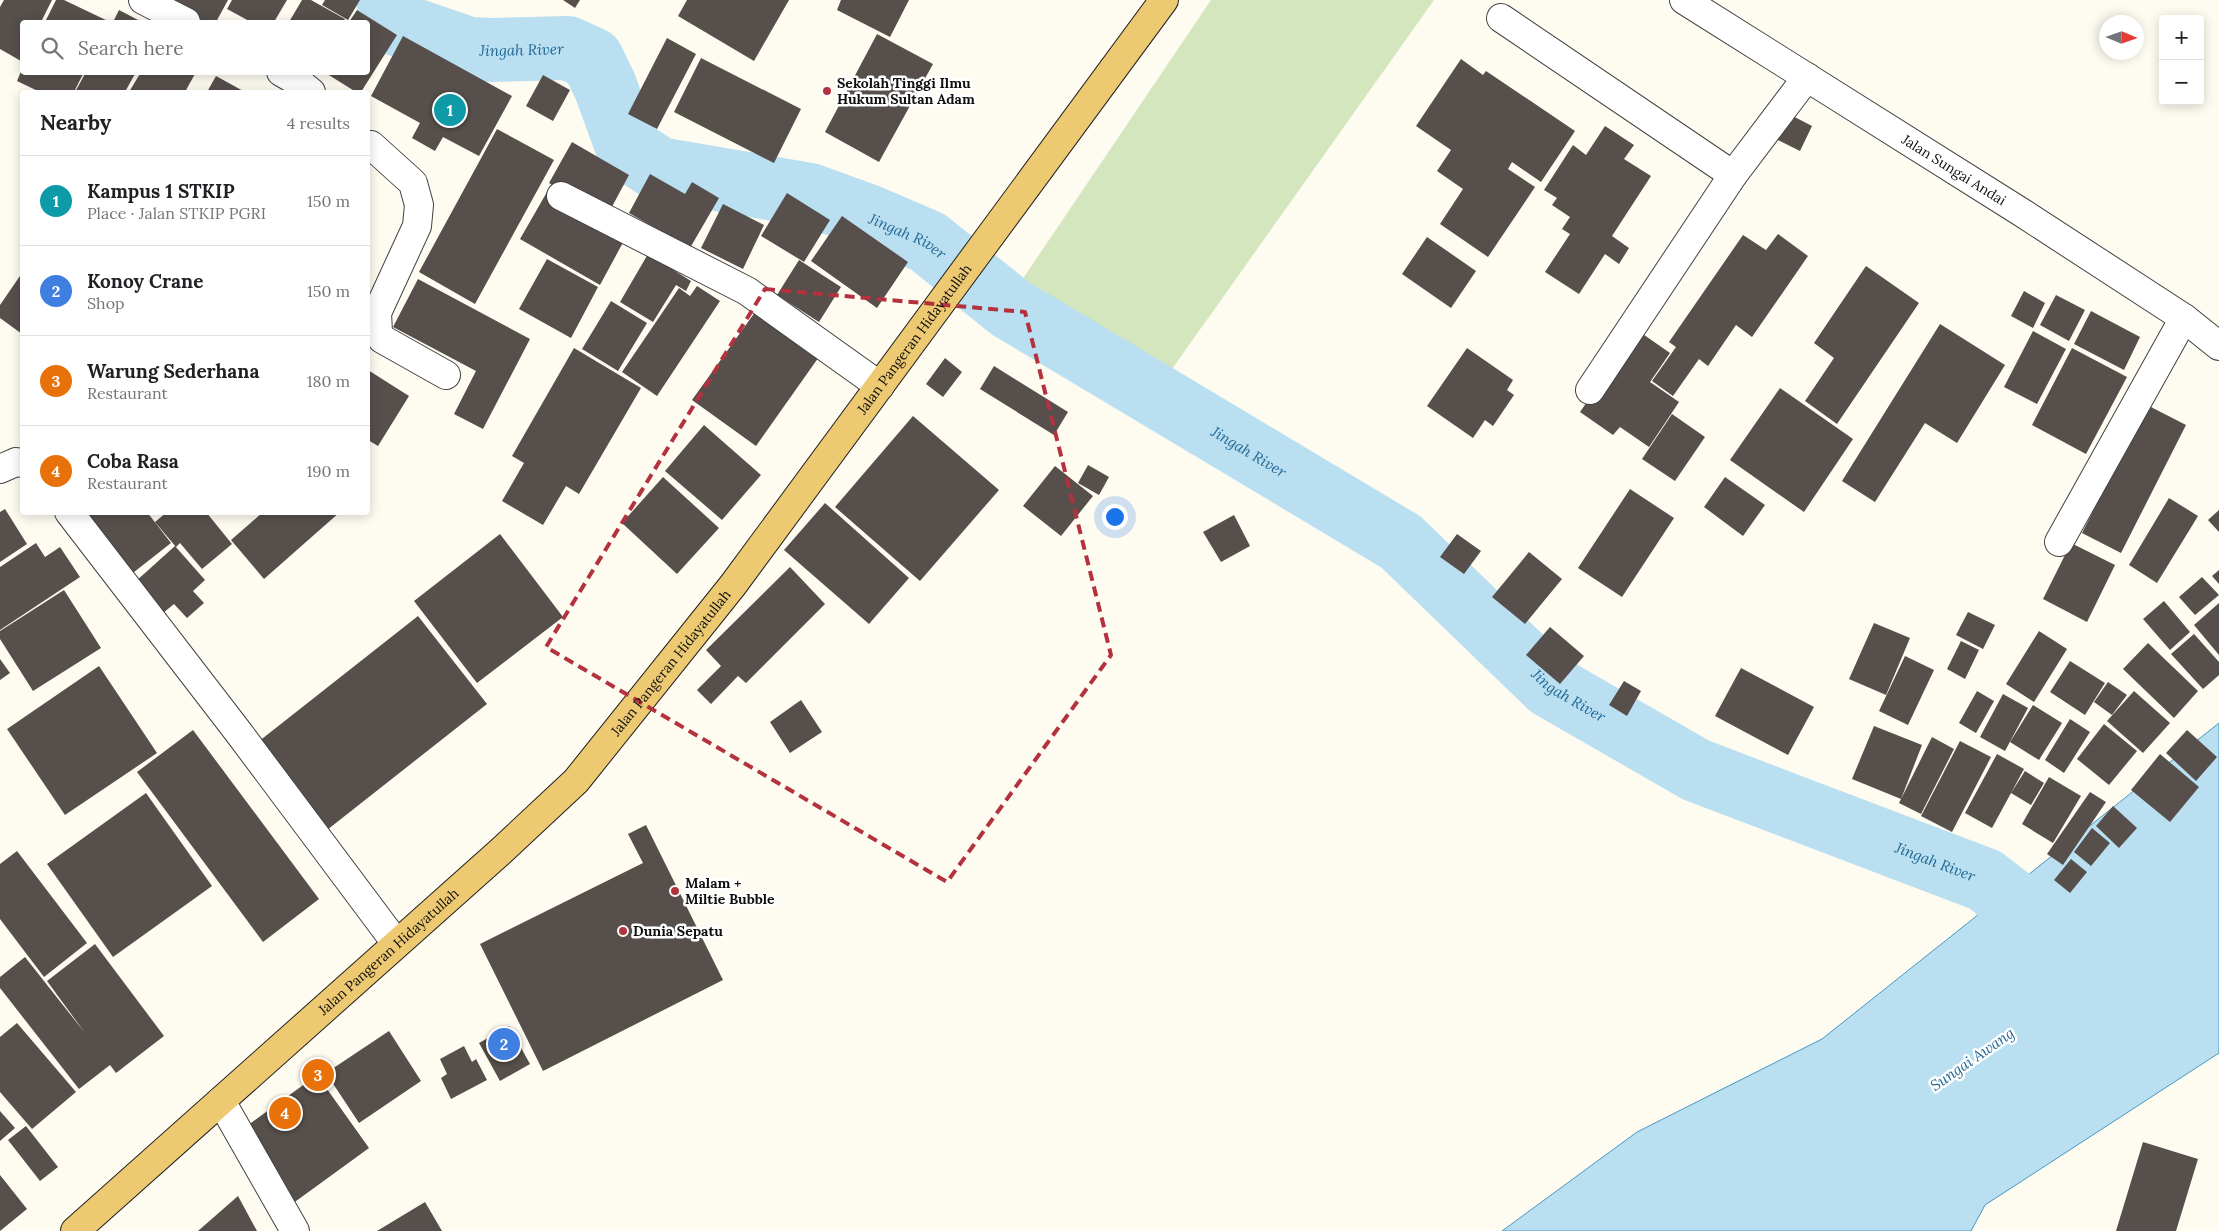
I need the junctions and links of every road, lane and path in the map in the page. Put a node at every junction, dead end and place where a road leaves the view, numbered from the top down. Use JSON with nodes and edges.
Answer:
{"nodes":[{"id":1,"x":143,"y":0,"type":"edge"},
{"id":2,"x":1164,"y":0,"type":"edge"},
{"id":3,"x":1684,"y":0,"type":"edge"},
{"id":4,"x":1502,"y":18,"type":"dead end"},
{"id":5,"x":182,"y":20,"type":"edge"},
{"id":6,"x":1807,"y":77,"type":"junction"},
{"id":7,"x":370,"y":147,"type":"edge"},
{"id":8,"x":1733,"y":175,"type":"junction"},
{"id":9,"x":561,"y":196,"type":"dead end"},
{"id":10,"x":2184,"y":318,"type":"junction"},
{"id":11,"x":2219,"y":346,"type":"edge"},
{"id":12,"x":446,"y":375,"type":"dead end"},
{"id":13,"x":880,"y":386,"type":"junction"},
{"id":14,"x":1590,"y":390,"type":"dead end"},
{"id":15,"x":20,"y":463,"type":"edge"},
{"id":16,"x":0,"y":469,"type":"edge"},
{"id":17,"x":71,"y":515,"type":"edge"},
{"id":18,"x":2059,"y":542,"type":"dead end"},
{"id":19,"x":396,"y":943,"type":"junction"},
{"id":20,"x":221,"y":1101,"type":"junction"},
{"id":21,"x":75,"y":1231,"type":"edge"},
{"id":22,"x":295,"y":1231,"type":"edge"}],
"edges":[{"from":1,"to":5,"type":"street"},
{"from":2,"to":13,"type":"main road","name":"Jalan Pangeran Hidayatullah"},
{"from":3,"to":6,"type":"street","name":"Jalan Sungai Andai"},
{"from":4,"to":8,"type":"street"},
{"from":6,"to":8,"type":"street"},
{"from":6,"to":10,"type":"street","name":"Jalan Sungai Andai"},
{"from":7,"to":12,"type":"street"},
{"from":8,"to":14,"type":"street"},
{"from":9,"to":13,"type":"street"},
{"from":10,"to":11,"type":"street","name":"Jalan Sungai Andai"},
{"from":10,"to":18,"type":"street"},
{"from":13,"to":19,"type":"main road","name":"Jalan Pangeran Hidayatullah"},
{"from":15,"to":16,"type":"street"},
{"from":17,"to":19,"type":"street"},
{"from":19,"to":20,"type":"main road","name":"Jalan Pangeran Hidayatullah"},
{"from":20,"to":21,"type":"main road","name":"Jalan Pangeran Hidayatullah"},
{"from":20,"to":22,"type":"street"}]}
